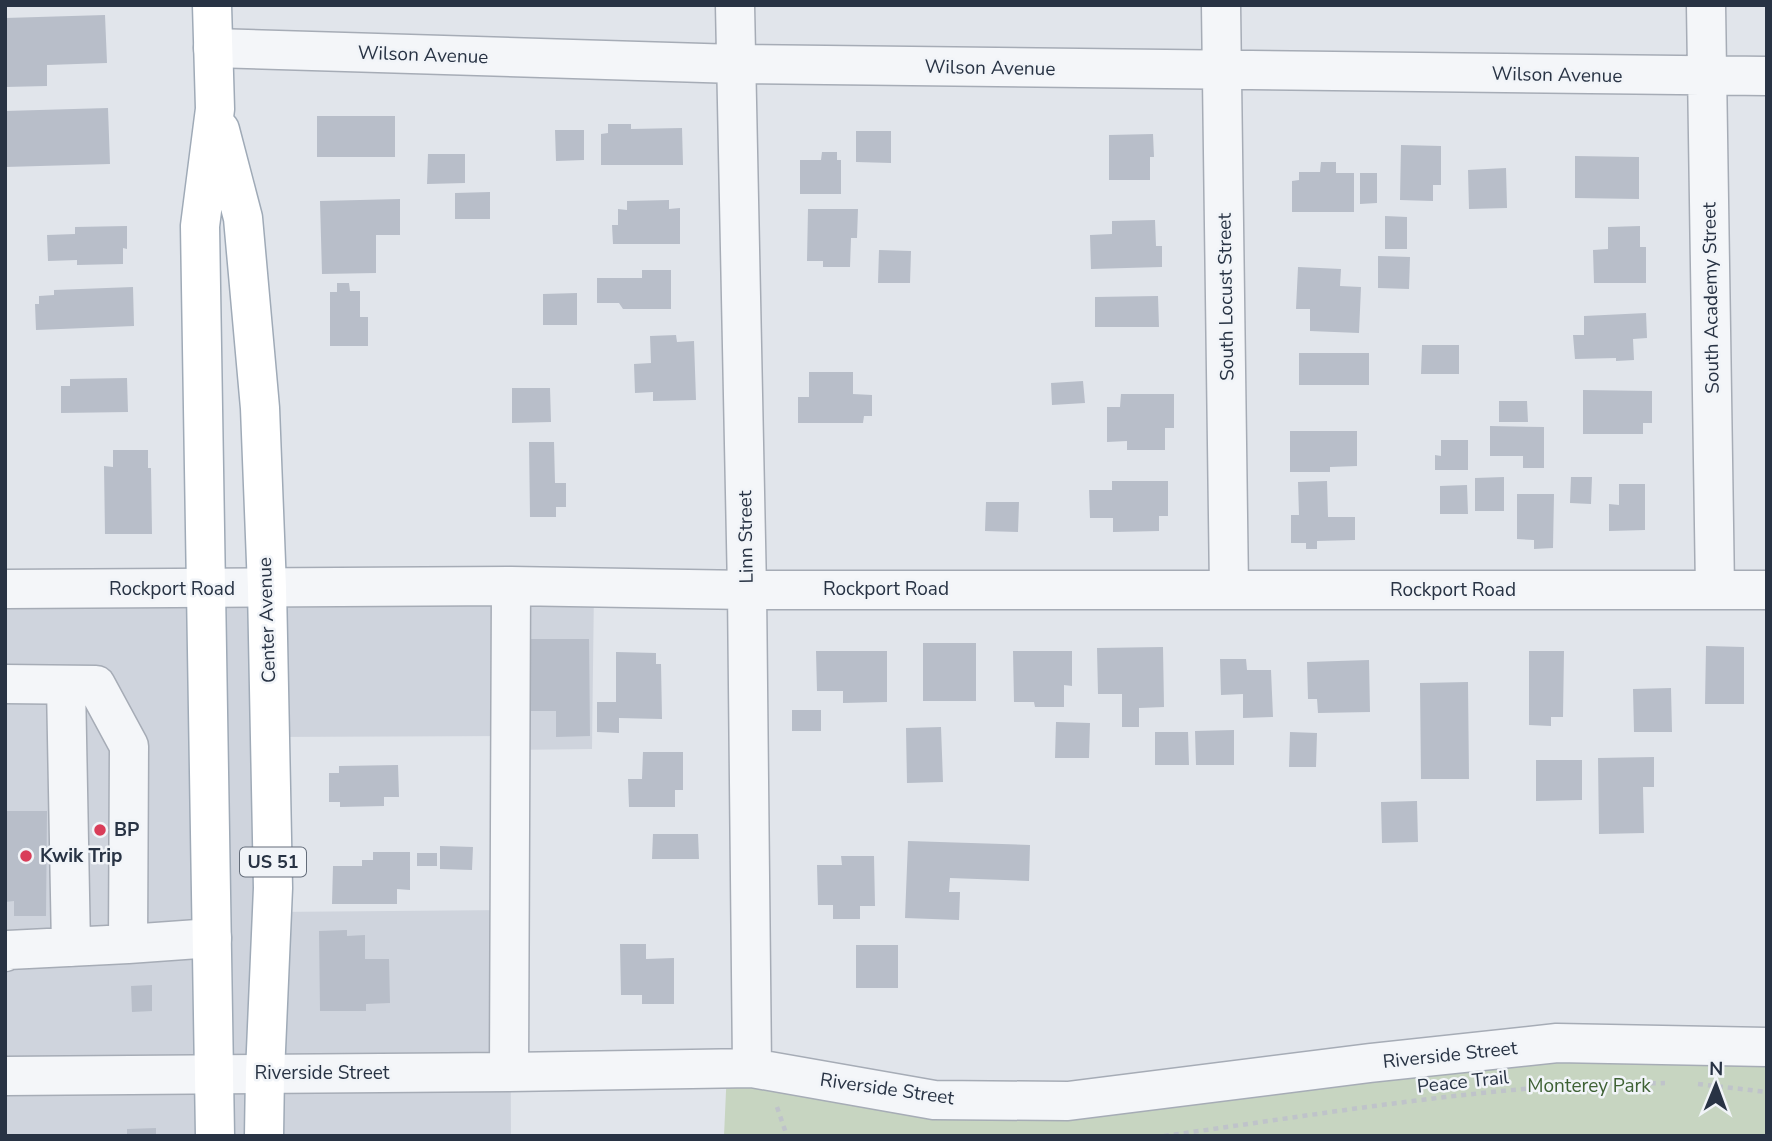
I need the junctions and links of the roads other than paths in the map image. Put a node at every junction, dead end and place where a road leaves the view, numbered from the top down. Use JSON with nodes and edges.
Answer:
{"nodes":[{"id":1,"x":212,"y":5,"type":"edge"},
{"id":2,"x":735,"y":5,"type":"edge"},
{"id":3,"x":1221,"y":5,"type":"edge"},
{"id":4,"x":1706,"y":5,"type":"edge"},
{"id":5,"x":213,"y":48,"type":"junction"},
{"id":6,"x":736,"y":64,"type":"junction"},
{"id":7,"x":1223,"y":71,"type":"junction"},
{"id":8,"x":1707,"y":76,"type":"junction"},
{"id":9,"x":1767,"y":76,"type":"edge"},
{"id":10,"x":215,"y":109,"type":"junction"},
{"id":11,"x":511,"y":586,"type":"junction"},
{"id":12,"x":267,"y":587,"type":"junction"},
{"id":13,"x":5,"y":589,"type":"edge"},
{"id":14,"x":207,"y":589,"type":"junction"},
{"id":15,"x":1229,"y":589,"type":"junction"},
{"id":16,"x":747,"y":590,"type":"junction"},
{"id":17,"x":1715,"y":590,"type":"junction"},
{"id":18,"x":1767,"y":590,"type":"edge"},
{"id":19,"x":5,"y":684,"type":"edge"},
{"id":20,"x":66,"y":685,"type":"junction"},
{"id":21,"x":212,"y":938,"type":"junction"},
{"id":22,"x":128,"y":944,"type":"junction"},
{"id":23,"x":71,"y":947,"type":"junction"},
{"id":24,"x":5,"y":952,"type":"edge"},
{"id":25,"x":1767,"y":1047,"type":"edge"},
{"id":26,"x":752,"y":1068,"type":"junction"},
{"id":27,"x":509,"y":1072,"type":"junction"},
{"id":28,"x":265,"y":1073,"type":"junction"},
{"id":29,"x":215,"y":1074,"type":"junction"},
{"id":30,"x":5,"y":1076,"type":"edge"},
{"id":31,"x":215,"y":1136,"type":"edge"},
{"id":32,"x":264,"y":1136,"type":"edge"}],
"edges":[{"from":1,"to":5,"type":"main road","name":"Center Avenue","number":"US 51"},
{"from":2,"to":6,"type":"street","name":"Linn Street"},
{"from":3,"to":7,"type":"street","name":"South Locust Street"},
{"from":4,"to":8,"type":"street","name":"South Academy Street"},
{"from":5,"to":6,"type":"street","name":"Wilson Avenue"},
{"from":5,"to":10,"type":"main road","name":"Center Avenue","number":"US 51"},
{"from":6,"to":7,"type":"street","name":"Wilson Avenue"},
{"from":6,"to":16,"type":"street","name":"Linn Street"},
{"from":7,"to":8,"type":"street","name":"Wilson Avenue"},
{"from":7,"to":15,"type":"street","name":"South Locust Street"},
{"from":8,"to":9,"type":"street","name":"Wilson Avenue"},
{"from":8,"to":17,"type":"street","name":"South Academy Street"},
{"from":10,"to":12,"type":"main road","name":"Center Avenue","number":"US 51"},
{"from":10,"to":14,"type":"main road","name":"Center Avenue","number":"US 51"},
{"from":11,"to":12,"type":"street","name":"Rockport Road"},
{"from":11,"to":16,"type":"street","name":"Rockport Road"},
{"from":11,"to":27,"type":"street"},
{"from":12,"to":14,"type":"street","name":"Rockport Road"},
{"from":12,"to":28,"type":"main road","name":"Center Avenue","number":"US 51"},
{"from":13,"to":14,"type":"street","name":"Rockport Road"},
{"from":14,"to":21,"type":"main road","name":"Center Avenue","number":"US 51"},
{"from":15,"to":16,"type":"street","name":"Rockport Road"},
{"from":15,"to":17,"type":"street","name":"Rockport Road"},
{"from":16,"to":26,"type":"street","name":"Linn Street"},
{"from":17,"to":18,"type":"street","name":"Rockport Road"},
{"from":19,"to":20,"type":"street"},
{"from":20,"to":22,"type":"street"},
{"from":20,"to":23,"type":"street"},
{"from":21,"to":22,"type":"street"},
{"from":21,"to":29,"type":"main road","name":"Center Avenue","number":"US 51"},
{"from":22,"to":23,"type":"street"},
{"from":23,"to":24,"type":"street"},
{"from":25,"to":26,"type":"street","name":"Riverside Street"},
{"from":26,"to":27,"type":"street","name":"Riverside Street"},
{"from":27,"to":28,"type":"street","name":"Riverside Street"},
{"from":28,"to":29,"type":"street","name":"Riverside Street"},
{"from":28,"to":32,"type":"main road","name":"Center Avenue","number":"US 51"},
{"from":29,"to":30,"type":"street","name":"Riverside Street"},
{"from":29,"to":31,"type":"main road","name":"Center Avenue","number":"US 51"}]}
